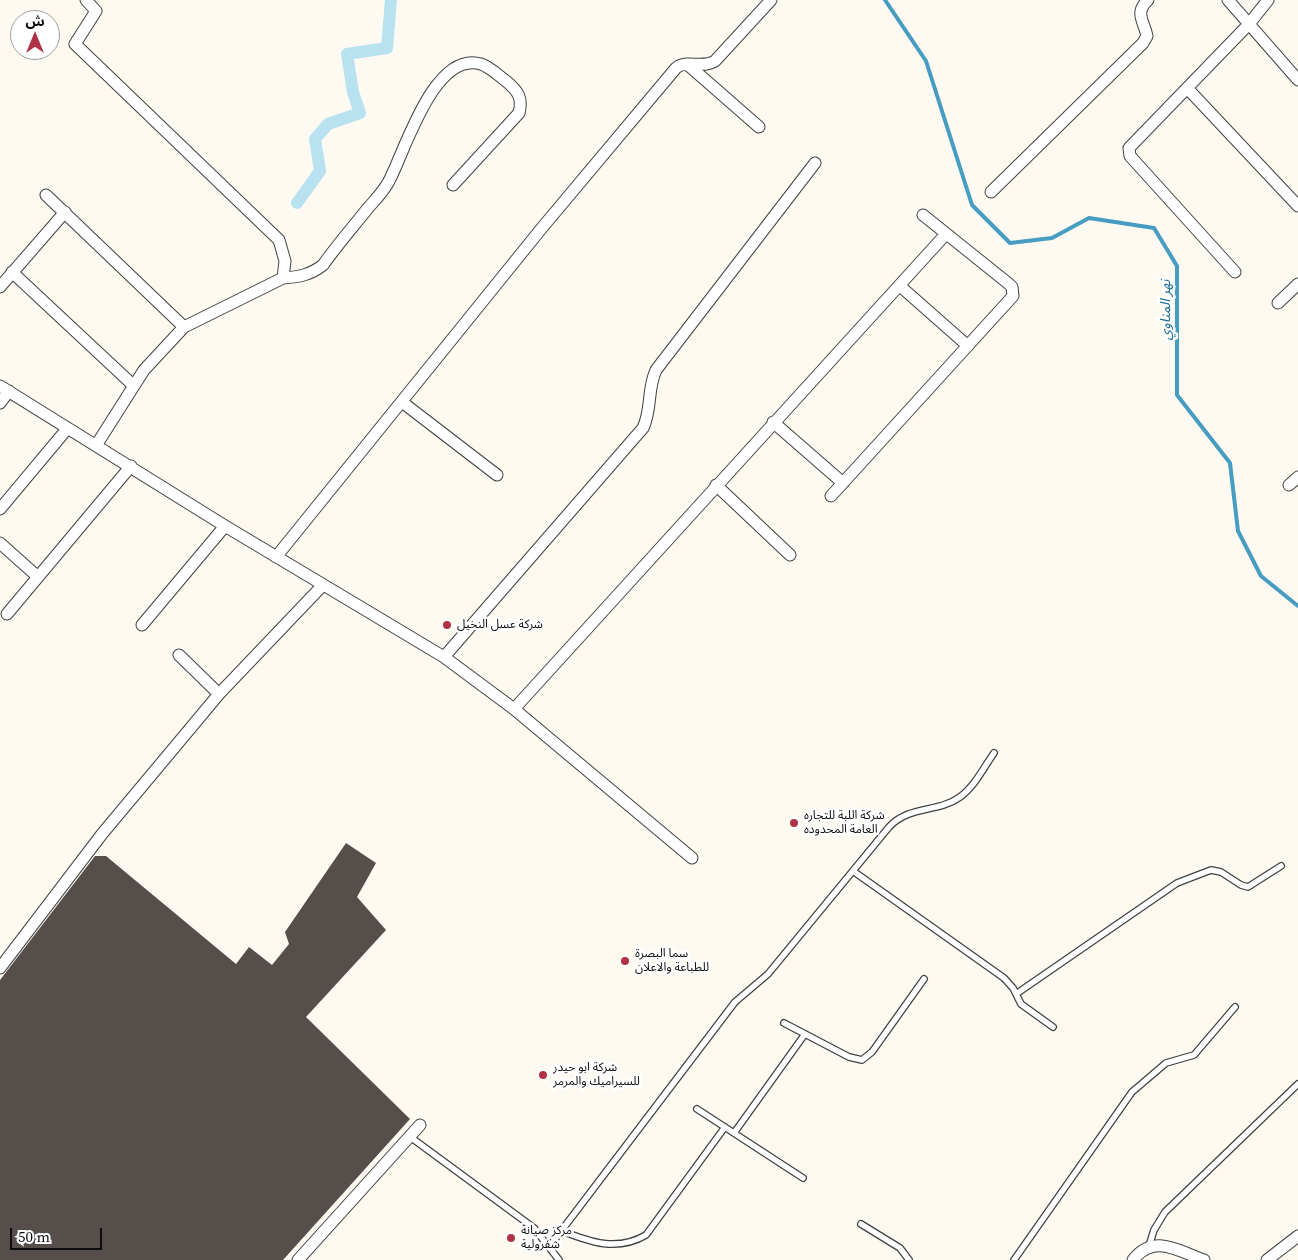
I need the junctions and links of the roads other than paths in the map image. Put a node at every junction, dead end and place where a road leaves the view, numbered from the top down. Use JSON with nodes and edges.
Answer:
{"nodes":[{"id":1,"x":86,"y":0,"type":"edge"},
{"id":2,"x":771,"y":0,"type":"edge"},
{"id":3,"x":1148,"y":0,"type":"edge"},
{"id":4,"x":1228,"y":0,"type":"edge"},
{"id":5,"x":1268,"y":0,"type":"edge"},
{"id":6,"x":1249,"y":24,"type":"junction"},
{"id":7,"x":687,"y":64,"type":"junction"},
{"id":8,"x":1298,"y":80,"type":"edge"},
{"id":9,"x":1187,"y":88,"type":"junction"},
{"id":10,"x":759,"y":127,"type":"dead end"},
{"id":11,"x":815,"y":163,"type":"dead end"},
{"id":12,"x":453,"y":185,"type":"dead end"},
{"id":13,"x":992,"y":192,"type":"dead end"},
{"id":14,"x":46,"y":195,"type":"dead end"},
{"id":15,"x":1298,"y":206,"type":"edge"},
{"id":16,"x":65,"y":212,"type":"junction"},
{"id":17,"x":923,"y":215,"type":"dead end"},
{"id":18,"x":946,"y":234,"type":"junction"},
{"id":19,"x":12,"y":272,"type":"junction"},
{"id":20,"x":1235,"y":272,"type":"dead end"},
{"id":21,"x":283,"y":278,"type":"junction"},
{"id":22,"x":1298,"y":284,"type":"edge"},
{"id":23,"x":0,"y":286,"type":"edge"},
{"id":24,"x":900,"y":286,"type":"junction"},
{"id":25,"x":1278,"y":303,"type":"dead end"},
{"id":26,"x":184,"y":327,"type":"junction"},
{"id":27,"x":968,"y":346,"type":"junction"},
{"id":28,"x":134,"y":386,"type":"junction"},
{"id":29,"x":5,"y":389,"type":"edge"},
{"id":30,"x":402,"y":402,"type":"junction"},
{"id":31,"x":0,"y":403,"type":"edge"},
{"id":32,"x":773,"y":422,"type":"junction"},
{"id":33,"x":67,"y":429,"type":"junction"},
{"id":34,"x":97,"y":444,"type":"junction"},
{"id":35,"x":131,"y":466,"type":"junction"},
{"id":36,"x":496,"y":475,"type":"dead end"},
{"id":37,"x":843,"y":482,"type":"junction"},
{"id":38,"x":716,"y":485,"type":"junction"},
{"id":39,"x":831,"y":496,"type":"dead end"},
{"id":40,"x":0,"y":508,"type":"edge"},
{"id":41,"x":225,"y":526,"type":"junction"},
{"id":42,"x":0,"y":543,"type":"edge"},
{"id":43,"x":790,"y":555,"type":"dead end"},
{"id":44,"x":276,"y":557,"type":"junction"},
{"id":45,"x":38,"y":577,"type":"junction"},
{"id":46,"x":323,"y":585,"type":"junction"},
{"id":47,"x":7,"y":614,"type":"dead end"},
{"id":48,"x":142,"y":625,"type":"dead end"},
{"id":49,"x":179,"y":655,"type":"dead end"},
{"id":50,"x":444,"y":657,"type":"junction"},
{"id":51,"x":219,"y":694,"type":"junction"},
{"id":52,"x":514,"y":709,"type":"junction"},
{"id":53,"x":994,"y":753,"type":"dead end"},
{"id":54,"x":692,"y":858,"type":"dead end"},
{"id":55,"x":1281,"y":866,"type":"dead end"},
{"id":56,"x":853,"y":870,"type":"junction"},
{"id":57,"x":0,"y":968,"type":"edge"},
{"id":58,"x":924,"y":979,"type":"dead end"},
{"id":59,"x":1016,"y":994,"type":"junction"},
{"id":60,"x":1235,"y":1008,"type":"dead end"},
{"id":61,"x":784,"y":1023,"type":"dead end"},
{"id":62,"x":1053,"y":1027,"type":"dead end"},
{"id":63,"x":805,"y":1034,"type":"junction"},
{"id":64,"x":1298,"y":1084,"type":"edge"},
{"id":65,"x":697,"y":1109,"type":"dead end"},
{"id":66,"x":420,"y":1125,"type":"dead end"},
{"id":67,"x":725,"y":1127,"type":"junction"},
{"id":68,"x":734,"y":1133,"type":"junction"},
{"id":69,"x":409,"y":1136,"type":"junction"},
{"id":70,"x":803,"y":1178,"type":"dead end"},
{"id":71,"x":861,"y":1224,"type":"dead end"},
{"id":72,"x":562,"y":1230,"type":"junction"},
{"id":73,"x":1298,"y":1236,"type":"edge"},
{"id":74,"x":1148,"y":1246,"type":"junction"},
{"id":75,"x":549,"y":1247,"type":"junction"},
{"id":76,"x":298,"y":1260,"type":"edge"},
{"id":77,"x":558,"y":1260,"type":"edge"},
{"id":78,"x":909,"y":1260,"type":"edge"},
{"id":79,"x":1014,"y":1260,"type":"edge"},
{"id":80,"x":1133,"y":1260,"type":"edge"},
{"id":81,"x":1204,"y":1260,"type":"edge"},
{"id":82,"x":1267,"y":1260,"type":"edge"}],
"edges":[{"from":1,"to":21,"type":"street"},
{"from":2,"to":7,"type":"street"},
{"from":3,"to":13,"type":"street"},
{"from":4,"to":6,"type":"street"},
{"from":5,"to":6,"type":"street"},
{"from":6,"to":8,"type":"street"},
{"from":6,"to":9,"type":"street"},
{"from":7,"to":10,"type":"street"},
{"from":7,"to":30,"type":"street"},
{"from":9,"to":15,"type":"street"},
{"from":9,"to":20,"type":"street"},
{"from":11,"to":50,"type":"street"},
{"from":12,"to":21,"type":"street"},
{"from":14,"to":16,"type":"street"},
{"from":16,"to":19,"type":"street"},
{"from":16,"to":26,"type":"street"},
{"from":17,"to":18,"type":"street"},
{"from":18,"to":24,"type":"street"},
{"from":18,"to":27,"type":"street"},
{"from":19,"to":23,"type":"street"},
{"from":19,"to":28,"type":"street"},
{"from":21,"to":26,"type":"street"},
{"from":22,"to":25,"type":"street"},
{"from":24,"to":27,"type":"street"},
{"from":24,"to":32,"type":"street"},
{"from":26,"to":28,"type":"street"},
{"from":27,"to":37,"type":"street"},
{"from":28,"to":34,"type":"street"},
{"from":29,"to":31,"type":"street"},
{"from":29,"to":33,"type":"street"},
{"from":30,"to":36,"type":"street"},
{"from":30,"to":44,"type":"street"},
{"from":32,"to":37,"type":"street"},
{"from":32,"to":38,"type":"street"},
{"from":33,"to":34,"type":"street"},
{"from":33,"to":40,"type":"street"},
{"from":34,"to":35,"type":"street"},
{"from":35,"to":41,"type":"street"},
{"from":35,"to":45,"type":"street"},
{"from":37,"to":39,"type":"street"},
{"from":38,"to":43,"type":"street"},
{"from":38,"to":52,"type":"street"},
{"from":41,"to":44,"type":"street"},
{"from":41,"to":48,"type":"street"},
{"from":42,"to":45,"type":"street"},
{"from":44,"to":46,"type":"street"},
{"from":45,"to":47,"type":"street"},
{"from":46,"to":50,"type":"street"},
{"from":46,"to":51,"type":"street"},
{"from":49,"to":51,"type":"street"},
{"from":50,"to":52,"type":"street"},
{"from":51,"to":57,"type":"street"},
{"from":52,"to":54,"type":"street"},
{"from":53,"to":56,"type":"lane"},
{"from":55,"to":59,"type":"lane"},
{"from":56,"to":59,"type":"lane"},
{"from":56,"to":72,"type":"lane"},
{"from":58,"to":63,"type":"lane"},
{"from":59,"to":62,"type":"lane"},
{"from":60,"to":79,"type":"lane"},
{"from":61,"to":63,"type":"lane"},
{"from":63,"to":68,"type":"lane"},
{"from":64,"to":74,"type":"lane"},
{"from":65,"to":67,"type":"lane"},
{"from":66,"to":69,"type":"street"},
{"from":67,"to":68,"type":"lane"},
{"from":67,"to":72,"type":"lane"},
{"from":68,"to":70,"type":"lane"},
{"from":69,"to":75,"type":"lane"},
{"from":69,"to":76,"type":"street"},
{"from":71,"to":78,"type":"lane"},
{"from":72,"to":75,"type":"lane"},
{"from":73,"to":82,"type":"street"},
{"from":74,"to":80,"type":"street"},
{"from":74,"to":81,"type":"street"},
{"from":75,"to":77,"type":"lane"}]}
